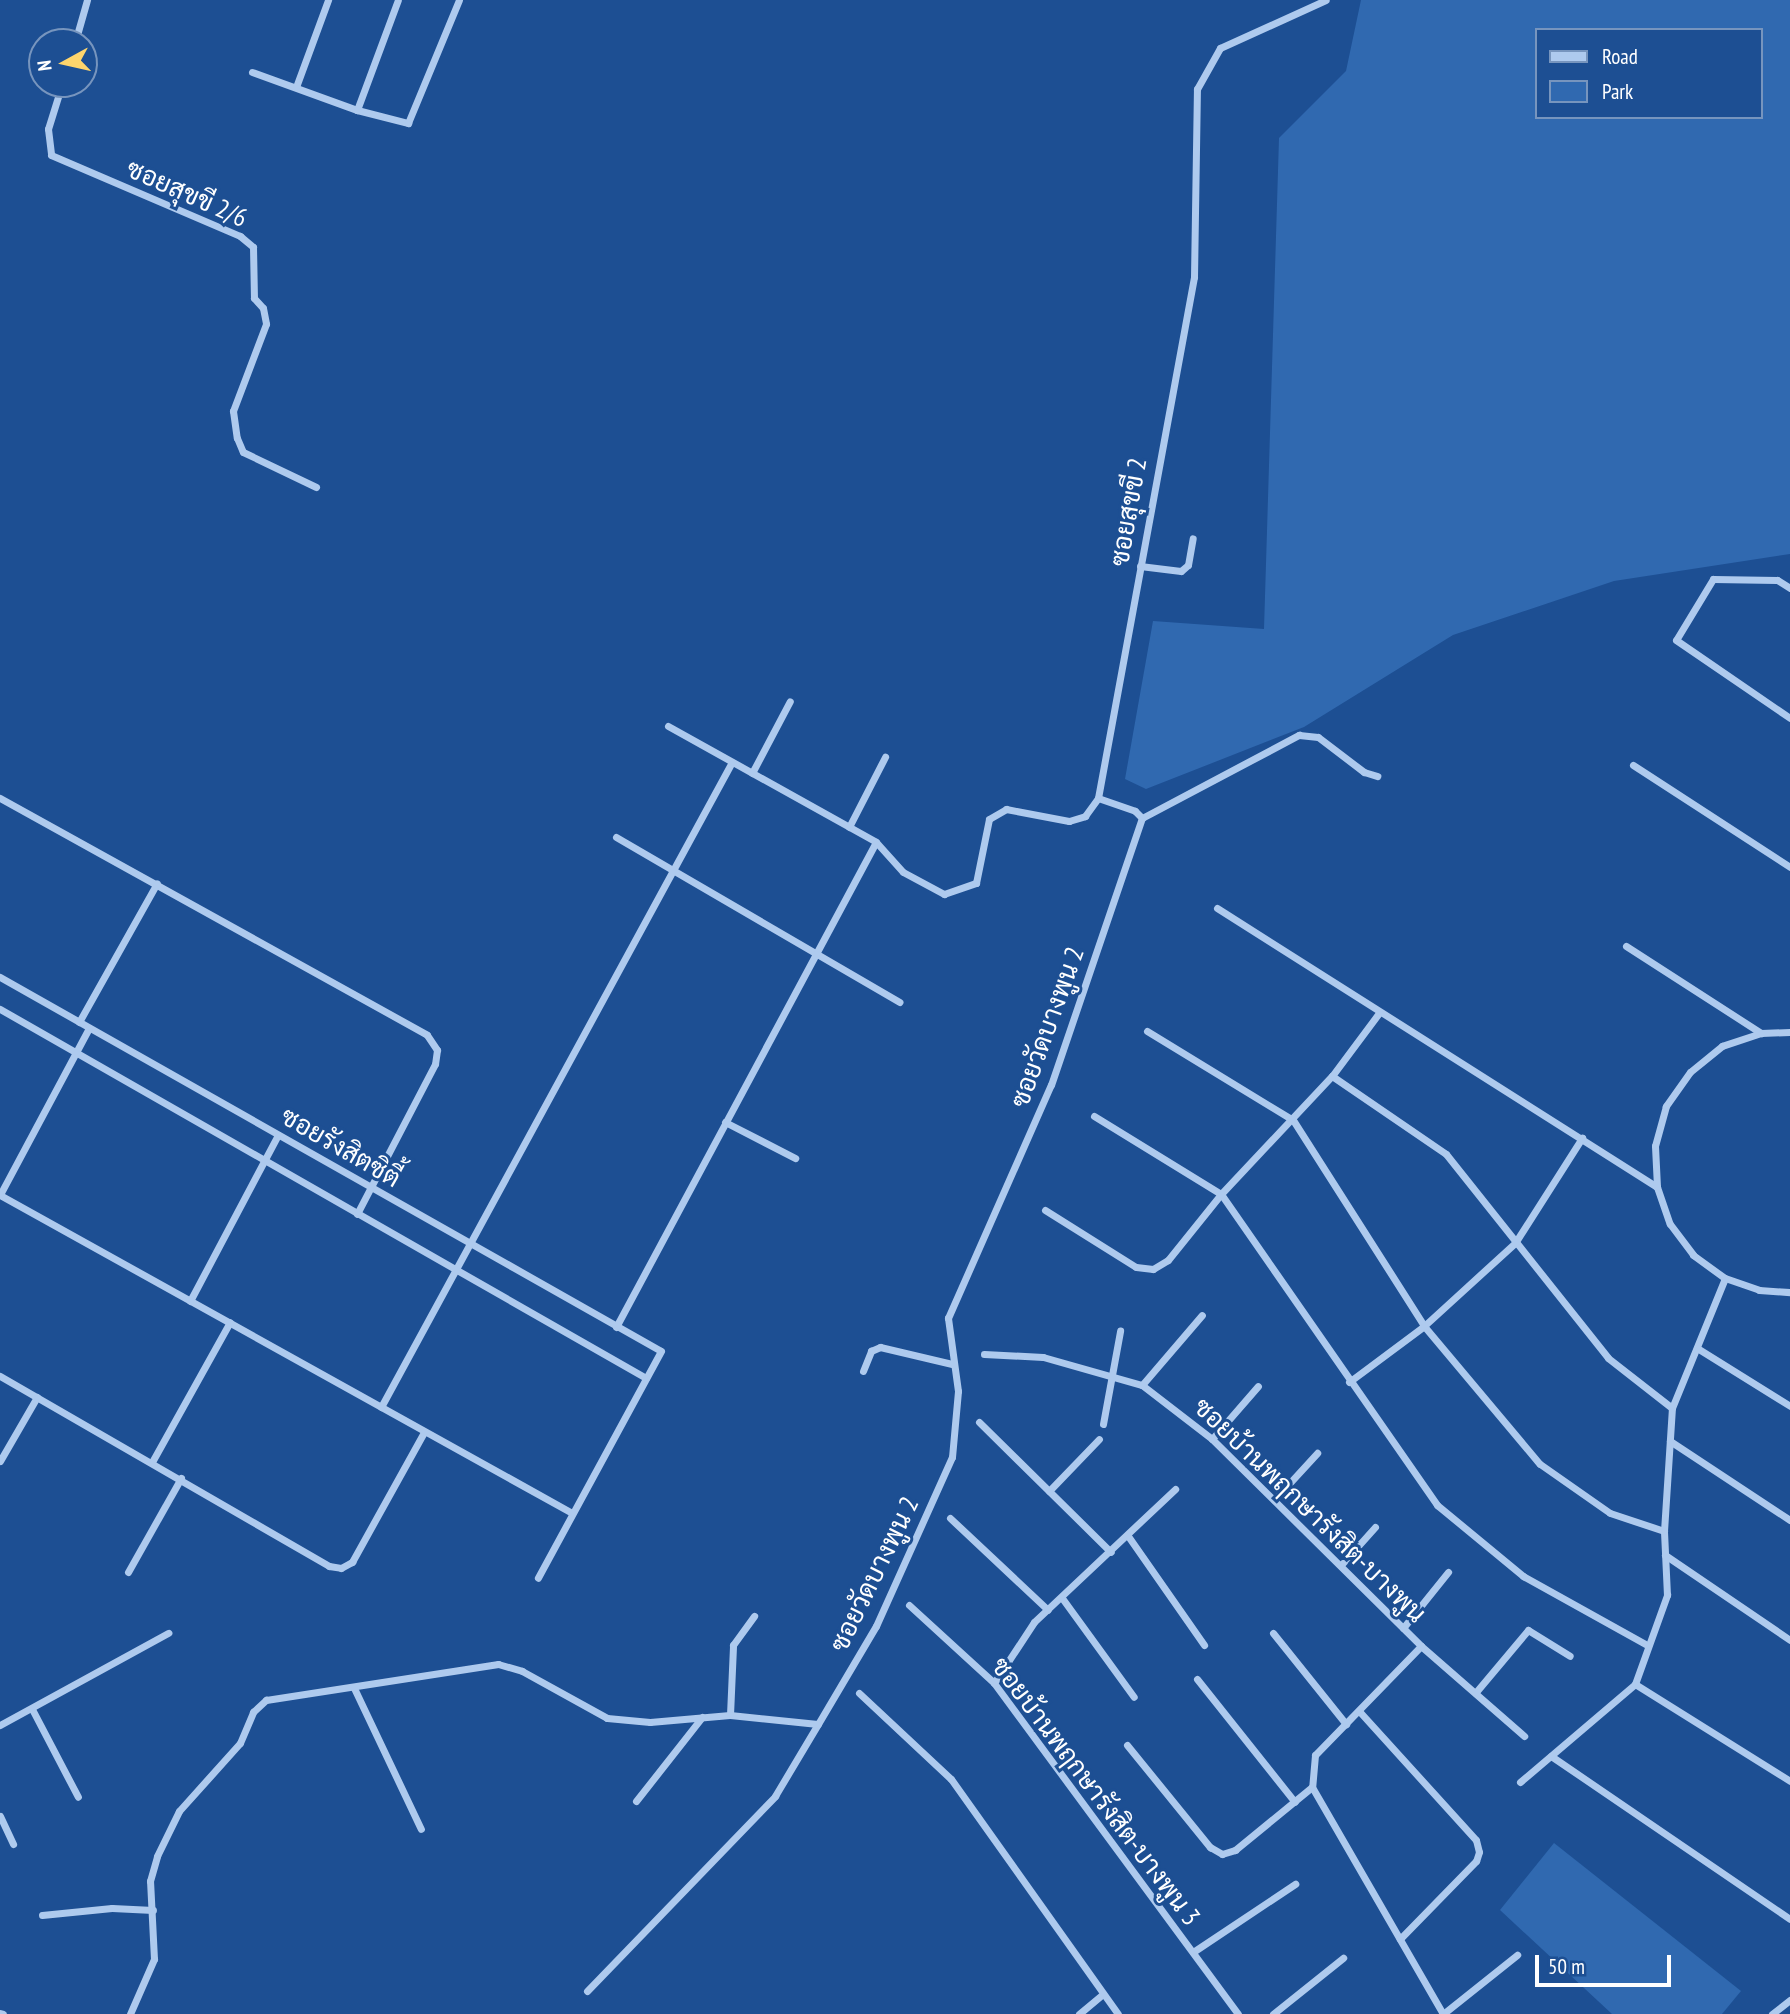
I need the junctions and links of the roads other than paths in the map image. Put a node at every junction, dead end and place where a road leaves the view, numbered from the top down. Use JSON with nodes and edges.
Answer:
{"nodes":[{"id":1,"x":87,"y":0,"type":"edge"},
{"id":2,"x":328,"y":0,"type":"edge"},
{"id":3,"x":398,"y":0,"type":"edge"},
{"id":4,"x":459,"y":0,"type":"edge"},
{"id":5,"x":1326,"y":0,"type":"edge"},
{"id":6,"x":79,"y":28,"type":"edge"},
{"id":7,"x":252,"y":72,"type":"dead end"},
{"id":8,"x":296,"y":87,"type":"junction"},
{"id":9,"x":58,"y":98,"type":"edge"},
{"id":10,"x":356,"y":110,"type":"junction"},
{"id":11,"x":316,"y":487,"type":"dead end"},
{"id":12,"x":1193,"y":538,"type":"dead end"},
{"id":13,"x":1143,"y":566,"type":"junction"},
{"id":14,"x":1790,"y":588,"type":"edge"},
{"id":15,"x":789,"y":701,"type":"dead end"},
{"id":16,"x":1790,"y":718,"type":"edge"},
{"id":17,"x":668,"y":726,"type":"dead end"},
{"id":18,"x":885,"y":757,"type":"dead end"},
{"id":19,"x":732,"y":762,"type":"junction"},
{"id":20,"x":1633,"y":765,"type":"dead end"},
{"id":21,"x":752,"y":773,"type":"junction"},
{"id":22,"x":1377,"y":776,"type":"dead end"},
{"id":23,"x":0,"y":798,"type":"edge"},
{"id":24,"x":1098,"y":798,"type":"junction"},
{"id":25,"x":1142,"y":818,"type":"junction"},
{"id":26,"x":849,"y":827,"type":"junction"},
{"id":27,"x":616,"y":837,"type":"dead end"},
{"id":28,"x":876,"y":842,"type":"junction"},
{"id":29,"x":1790,"y":867,"type":"edge"},
{"id":30,"x":673,"y":870,"type":"junction"},
{"id":31,"x":157,"y":883,"type":"junction"},
{"id":32,"x":1217,"y":908,"type":"dead end"},
{"id":33,"x":1626,"y":946,"type":"dead end"},
{"id":34,"x":817,"y":954,"type":"junction"},
{"id":35,"x":0,"y":977,"type":"edge"},
{"id":36,"x":899,"y":1002,"type":"dead end"},
{"id":37,"x":0,"y":1009,"type":"edge"},
{"id":38,"x":1379,"y":1013,"type":"junction"},
{"id":39,"x":79,"y":1022,"type":"junction"},
{"id":40,"x":89,"y":1028,"type":"junction"},
{"id":41,"x":1147,"y":1031,"type":"dead end"},
{"id":42,"x":1761,"y":1032,"type":"junction"},
{"id":43,"x":1790,"y":1032,"type":"edge"},
{"id":44,"x":77,"y":1051,"type":"junction"},
{"id":45,"x":1332,"y":1076,"type":"junction"},
{"id":46,"x":1094,"y":1116,"type":"dead end"},
{"id":47,"x":1293,"y":1120,"type":"junction"},
{"id":48,"x":726,"y":1122,"type":"junction"},
{"id":49,"x":278,"y":1135,"type":"junction"},
{"id":50,"x":1582,"y":1138,"type":"junction"},
{"id":51,"x":795,"y":1158,"type":"dead end"},
{"id":52,"x":265,"y":1159,"type":"junction"},
{"id":53,"x":1657,"y":1187,"type":"junction"},
{"id":54,"x":369,"y":1188,"type":"junction"},
{"id":55,"x":1221,"y":1195,"type":"junction"},
{"id":56,"x":1045,"y":1210,"type":"dead end"},
{"id":57,"x":357,"y":1214,"type":"junction"},
{"id":58,"x":1515,"y":1243,"type":"junction"},
{"id":59,"x":469,"y":1244,"type":"junction"},
{"id":60,"x":454,"y":1271,"type":"junction"},
{"id":61,"x":1725,"y":1278,"type":"junction"},
{"id":62,"x":1790,"y":1292,"type":"edge"},
{"id":63,"x":190,"y":1301,"type":"junction"},
{"id":64,"x":1202,"y":1315,"type":"dead end"},
{"id":65,"x":230,"y":1322,"type":"junction"},
{"id":66,"x":1424,"y":1326,"type":"junction"},
{"id":67,"x":615,"y":1327,"type":"junction"},
{"id":68,"x":1120,"y":1331,"type":"dead end"},
{"id":69,"x":1697,"y":1348,"type":"junction"},
{"id":70,"x":984,"y":1354,"type":"dead end"},
{"id":71,"x":952,"y":1364,"type":"junction"},
{"id":72,"x":863,"y":1371,"type":"dead end"},
{"id":73,"x":1111,"y":1375,"type":"junction"},
{"id":74,"x":0,"y":1376,"type":"edge"},
{"id":75,"x":646,"y":1378,"type":"junction"},
{"id":76,"x":1349,"y":1382,"type":"junction"},
{"id":77,"x":1142,"y":1385,"type":"junction"},
{"id":78,"x":1258,"y":1386,"type":"dead end"},
{"id":79,"x":37,"y":1397,"type":"junction"},
{"id":80,"x":1790,"y":1406,"type":"edge"},
{"id":81,"x":381,"y":1407,"type":"junction"},
{"id":82,"x":1672,"y":1408,"type":"junction"},
{"id":83,"x":979,"y":1422,"type":"dead end"},
{"id":84,"x":1103,"y":1424,"type":"dead end"},
{"id":85,"x":425,"y":1432,"type":"junction"},
{"id":86,"x":1099,"y":1439,"type":"dead end"},
{"id":87,"x":1212,"y":1439,"type":"junction"},
{"id":88,"x":1670,"y":1441,"type":"junction"},
{"id":89,"x":1317,"y":1453,"type":"dead end"},
{"id":90,"x":0,"y":1461,"type":"edge"},
{"id":91,"x":152,"y":1462,"type":"junction"},
{"id":92,"x":181,"y":1478,"type":"junction"},
{"id":93,"x":1175,"y":1489,"type":"dead end"},
{"id":94,"x":1049,"y":1491,"type":"junction"},
{"id":95,"x":1274,"y":1500,"type":"junction"},
{"id":96,"x":572,"y":1513,"type":"junction"},
{"id":97,"x":950,"y":1518,"type":"dead end"},
{"id":98,"x":1790,"y":1520,"type":"edge"},
{"id":99,"x":1375,"y":1527,"type":"dead end"},
{"id":100,"x":1664,"y":1531,"type":"junction"},
{"id":101,"x":1128,"y":1535,"type":"junction"},
{"id":102,"x":1111,"y":1552,"type":"junction"},
{"id":103,"x":1665,"y":1555,"type":"junction"},
{"id":104,"x":1341,"y":1565,"type":"junction"},
{"id":105,"x":1448,"y":1572,"type":"dead end"},
{"id":106,"x":128,"y":1573,"type":"dead end"},
{"id":107,"x":538,"y":1578,"type":"dead end"},
{"id":108,"x":1062,"y":1598,"type":"junction"},
{"id":109,"x":909,"y":1605,"type":"dead end"},
{"id":110,"x":1048,"y":1610,"type":"junction"},
{"id":111,"x":754,"y":1616,"type":"dead end"},
{"id":112,"x":1403,"y":1628,"type":"junction"},
{"id":113,"x":168,"y":1633,"type":"dead end"},
{"id":114,"x":1273,"y":1633,"type":"dead end"},
{"id":115,"x":1790,"y":1640,"type":"edge"},
{"id":116,"x":1204,"y":1645,"type":"dead end"},
{"id":117,"x":1647,"y":1645,"type":"junction"},
{"id":118,"x":1421,"y":1646,"type":"junction"},
{"id":119,"x":1570,"y":1656,"type":"dead end"},
{"id":120,"x":1197,"y":1679,"type":"dead end"},
{"id":121,"x":994,"y":1684,"type":"junction"},
{"id":122,"x":1635,"y":1684,"type":"junction"},
{"id":123,"x":354,"y":1688,"type":"junction"},
{"id":124,"x":1476,"y":1692,"type":"junction"},
{"id":125,"x":859,"y":1693,"type":"dead end"},
{"id":126,"x":1134,"y":1697,"type":"dead end"},
{"id":127,"x":32,"y":1709,"type":"junction"},
{"id":128,"x":1359,"y":1711,"type":"junction"},
{"id":129,"x":730,"y":1715,"type":"junction"},
{"id":130,"x":702,"y":1717,"type":"junction"},
{"id":131,"x":818,"y":1724,"type":"junction"},
{"id":132,"x":1346,"y":1724,"type":"junction"},
{"id":133,"x":0,"y":1725,"type":"edge"},
{"id":134,"x":1524,"y":1736,"type":"dead end"},
{"id":135,"x":1126,"y":1745,"type":"dead end"},
{"id":136,"x":1551,"y":1756,"type":"junction"},
{"id":137,"x":1790,"y":1781,"type":"edge"},
{"id":138,"x":1520,"y":1782,"type":"dead end"},
{"id":139,"x":1312,"y":1787,"type":"junction"},
{"id":140,"x":78,"y":1797,"type":"dead end"},
{"id":141,"x":636,"y":1801,"type":"dead end"},
{"id":142,"x":1296,"y":1802,"type":"junction"},
{"id":143,"x":0,"y":1816,"type":"edge"},
{"id":144,"x":421,"y":1829,"type":"dead end"},
{"id":145,"x":13,"y":1844,"type":"dead end"},
{"id":146,"x":1295,"y":1884,"type":"dead end"},
{"id":147,"x":148,"y":1910,"type":"junction"},
{"id":148,"x":42,"y":1915,"type":"dead end"},
{"id":149,"x":1790,"y":1919,"type":"edge"},
{"id":150,"x":1400,"y":1939,"type":"junction"},
{"id":151,"x":1193,"y":1952,"type":"junction"},
{"id":152,"x":1517,"y":1955,"type":"dead end"},
{"id":153,"x":1343,"y":1958,"type":"dead end"},
{"id":154,"x":587,"y":1991,"type":"dead end"},
{"id":155,"x":1103,"y":1994,"type":"junction"},
{"id":156,"x":1790,"y":2000,"type":"edge"},
{"id":157,"x":130,"y":2014,"type":"edge"},
{"id":158,"x":1079,"y":2014,"type":"edge"},
{"id":159,"x":1118,"y":2014,"type":"edge"},
{"id":160,"x":1238,"y":2014,"type":"edge"},
{"id":161,"x":1273,"y":2014,"type":"edge"},
{"id":162,"x":1443,"y":2014,"type":"edge"},
{"id":163,"x":1772,"y":2014,"type":"edge"}],
"edges":[{"from":1,"to":6,"type":"street"},
{"from":2,"to":8,"type":"street"},
{"from":3,"to":10,"type":"street"},
{"from":4,"to":10,"type":"street"},
{"from":5,"to":13,"type":"street","name":"ซอยสุขขี 2"},
{"from":7,"to":8,"type":"street"},
{"from":8,"to":10,"type":"street"},
{"from":9,"to":11,"type":"street","name":"ซอยสุขขี 2/6"},
{"from":12,"to":13,"type":"street"},
{"from":13,"to":24,"type":"street","name":"ซอยสุขขี 2"},
{"from":14,"to":16,"type":"street"},
{"from":15,"to":21,"type":"street"},
{"from":17,"to":19,"type":"street"},
{"from":18,"to":26,"type":"street"},
{"from":19,"to":21,"type":"street"},
{"from":19,"to":30,"type":"street"},
{"from":20,"to":29,"type":"street"},
{"from":21,"to":26,"type":"street"},
{"from":22,"to":25,"type":"street"},
{"from":23,"to":31,"type":"street"},
{"from":24,"to":25,"type":"street"},
{"from":24,"to":28,"type":"street"},
{"from":25,"to":71,"type":"street","name":"ซอยวัดบางพูน 2"},
{"from":26,"to":28,"type":"street"},
{"from":27,"to":30,"type":"street"},
{"from":28,"to":34,"type":"street"},
{"from":30,"to":34,"type":"street"},
{"from":30,"to":59,"type":"street"},
{"from":31,"to":39,"type":"street"},
{"from":31,"to":54,"type":"street"},
{"from":32,"to":38,"type":"street"},
{"from":33,"to":42,"type":"street"},
{"from":34,"to":36,"type":"street"},
{"from":34,"to":48,"type":"street"},
{"from":35,"to":39,"type":"street","name":"ซอยรังสิตซิตี้"},
{"from":37,"to":44,"type":"street","name":"ซอยรังสิตซิตี้"},
{"from":38,"to":45,"type":"street"},
{"from":38,"to":50,"type":"street"},
{"from":39,"to":40,"type":"street","name":"ซอยรังสิตซิตี้"},
{"from":40,"to":44,"type":"street"},
{"from":40,"to":49,"type":"street","name":"ซอยรังสิตซิตี้"},
{"from":41,"to":47,"type":"street"},
{"from":42,"to":43,"type":"street"},
{"from":42,"to":53,"type":"street"},
{"from":44,"to":52,"type":"street","name":"ซอยรังสิตซิตี้"},
{"from":44,"to":63,"type":"street"},
{"from":45,"to":47,"type":"street"},
{"from":45,"to":58,"type":"street"},
{"from":46,"to":55,"type":"street"},
{"from":47,"to":55,"type":"street"},
{"from":47,"to":66,"type":"street"},
{"from":48,"to":51,"type":"street"},
{"from":48,"to":67,"type":"street"},
{"from":49,"to":52,"type":"street"},
{"from":49,"to":54,"type":"street","name":"ซอยรังสิตซิตี้"},
{"from":50,"to":53,"type":"street"},
{"from":50,"to":58,"type":"street"},
{"from":52,"to":57,"type":"street","name":"ซอยรังสิตซิตี้"},
{"from":52,"to":63,"type":"street"},
{"from":53,"to":61,"type":"street"},
{"from":54,"to":57,"type":"street"},
{"from":54,"to":59,"type":"street","name":"ซอยรังสิตซิตี้"},
{"from":55,"to":56,"type":"street"},
{"from":55,"to":76,"type":"street"},
{"from":57,"to":60,"type":"street","name":"ซอยรังสิตซิตี้"},
{"from":58,"to":66,"type":"street"},
{"from":58,"to":82,"type":"street"},
{"from":59,"to":60,"type":"street"},
{"from":59,"to":67,"type":"street","name":"ซอยรังสิตซิตี้"},
{"from":60,"to":75,"type":"street","name":"ซอยรังสิตซิตี้"},
{"from":60,"to":81,"type":"street"},
{"from":61,"to":62,"type":"street"},
{"from":61,"to":69,"type":"street"},
{"from":63,"to":65,"type":"street"},
{"from":64,"to":77,"type":"street"},
{"from":65,"to":81,"type":"street"},
{"from":65,"to":91,"type":"street"},
{"from":66,"to":76,"type":"street"},
{"from":66,"to":100,"type":"street"},
{"from":67,"to":75,"type":"street","name":"ซอยรังสิตซิตี้"},
{"from":68,"to":73,"type":"street"},
{"from":69,"to":80,"type":"street"},
{"from":69,"to":82,"type":"street"},
{"from":70,"to":73,"type":"street","name":"ซอยบ้านพฤกษารังสิต-บางพูน"},
{"from":71,"to":72,"type":"street"},
{"from":71,"to":131,"type":"street","name":"ซอยวัดบางพูน 2"},
{"from":73,"to":77,"type":"street","name":"ซอยบ้านพฤกษารังสิต-บางพูน"},
{"from":73,"to":84,"type":"street"},
{"from":74,"to":79,"type":"street"},
{"from":75,"to":96,"type":"street"},
{"from":76,"to":117,"type":"street"},
{"from":77,"to":87,"type":"street","name":"ซอยบ้านพฤกษารังสิต-บางพูน"},
{"from":78,"to":87,"type":"street"},
{"from":79,"to":90,"type":"street"},
{"from":79,"to":91,"type":"street"},
{"from":81,"to":85,"type":"street"},
{"from":82,"to":88,"type":"street"},
{"from":83,"to":94,"type":"street"},
{"from":85,"to":92,"type":"street"},
{"from":85,"to":96,"type":"street"},
{"from":86,"to":94,"type":"street"},
{"from":87,"to":95,"type":"street","name":"ซอยบ้านพฤกษารังสิต-บางพูน"},
{"from":88,"to":98,"type":"street"},
{"from":88,"to":100,"type":"street"},
{"from":89,"to":95,"type":"street"},
{"from":91,"to":92,"type":"street"},
{"from":92,"to":106,"type":"street"},
{"from":93,"to":101,"type":"street"},
{"from":94,"to":102,"type":"street"},
{"from":95,"to":104,"type":"street","name":"ซอยบ้านพฤกษารังสิต-บางพูน"},
{"from":96,"to":107,"type":"street"},
{"from":97,"to":110,"type":"street"},
{"from":99,"to":104,"type":"street"},
{"from":100,"to":103,"type":"street"},
{"from":101,"to":102,"type":"street"},
{"from":101,"to":116,"type":"street"},
{"from":102,"to":108,"type":"street"},
{"from":103,"to":115,"type":"street"},
{"from":103,"to":117,"type":"street"},
{"from":104,"to":112,"type":"street","name":"ซอยบ้านพฤกษารังสิต-บางพูน"},
{"from":105,"to":112,"type":"street"},
{"from":108,"to":110,"type":"street"},
{"from":108,"to":126,"type":"street"},
{"from":109,"to":121,"type":"street","name":"ซอยบ้านพฤกษารังสิต-บางพูน 3"},
{"from":110,"to":121,"type":"street"},
{"from":111,"to":129,"type":"street"},
{"from":112,"to":118,"type":"street","name":"ซอยบ้านพฤกษารังสิต-บางพูน"},
{"from":113,"to":127,"type":"street"},
{"from":114,"to":132,"type":"street"},
{"from":117,"to":122,"type":"street"},
{"from":118,"to":124,"type":"street"},
{"from":118,"to":128,"type":"street","name":"ซอยบ้านพฤกษารังสิต-บางพูน"},
{"from":119,"to":124,"type":"street"},
{"from":120,"to":142,"type":"street"},
{"from":121,"to":151,"type":"street","name":"ซอยบ้านพฤกษารังสิต-บางพูน 3"},
{"from":122,"to":136,"type":"street"},
{"from":122,"to":137,"type":"street"},
{"from":123,"to":130,"type":"street"},
{"from":123,"to":144,"type":"street"},
{"from":123,"to":147,"type":"street"},
{"from":124,"to":134,"type":"street"},
{"from":125,"to":155,"type":"street"},
{"from":127,"to":133,"type":"street"},
{"from":127,"to":140,"type":"street"},
{"from":128,"to":132,"type":"street","name":"ซอยบ้านพฤกษารังสิต-บางพูน"},
{"from":128,"to":150,"type":"street"},
{"from":129,"to":130,"type":"street"},
{"from":129,"to":131,"type":"street"},
{"from":130,"to":141,"type":"street"},
{"from":131,"to":154,"type":"street","name":"ซอยวัดบางพูน 2"},
{"from":132,"to":139,"type":"street","name":"ซอยบ้านพฤกษารังสิต-บางพูน"},
{"from":135,"to":142,"type":"street"},
{"from":136,"to":138,"type":"street"},
{"from":136,"to":149,"type":"street"},
{"from":139,"to":142,"type":"street"},
{"from":139,"to":150,"type":"street"},
{"from":143,"to":145,"type":"street"},
{"from":146,"to":151,"type":"street"},
{"from":147,"to":148,"type":"street"},
{"from":147,"to":157,"type":"street"},
{"from":150,"to":162,"type":"street"},
{"from":151,"to":160,"type":"street","name":"ซอยบ้านพฤกษารังสิต-บางพูน 3"},
{"from":152,"to":162,"type":"street"},
{"from":153,"to":161,"type":"street"},
{"from":155,"to":158,"type":"street"},
{"from":155,"to":159,"type":"street"},
{"from":156,"to":163,"type":"street"}]}
